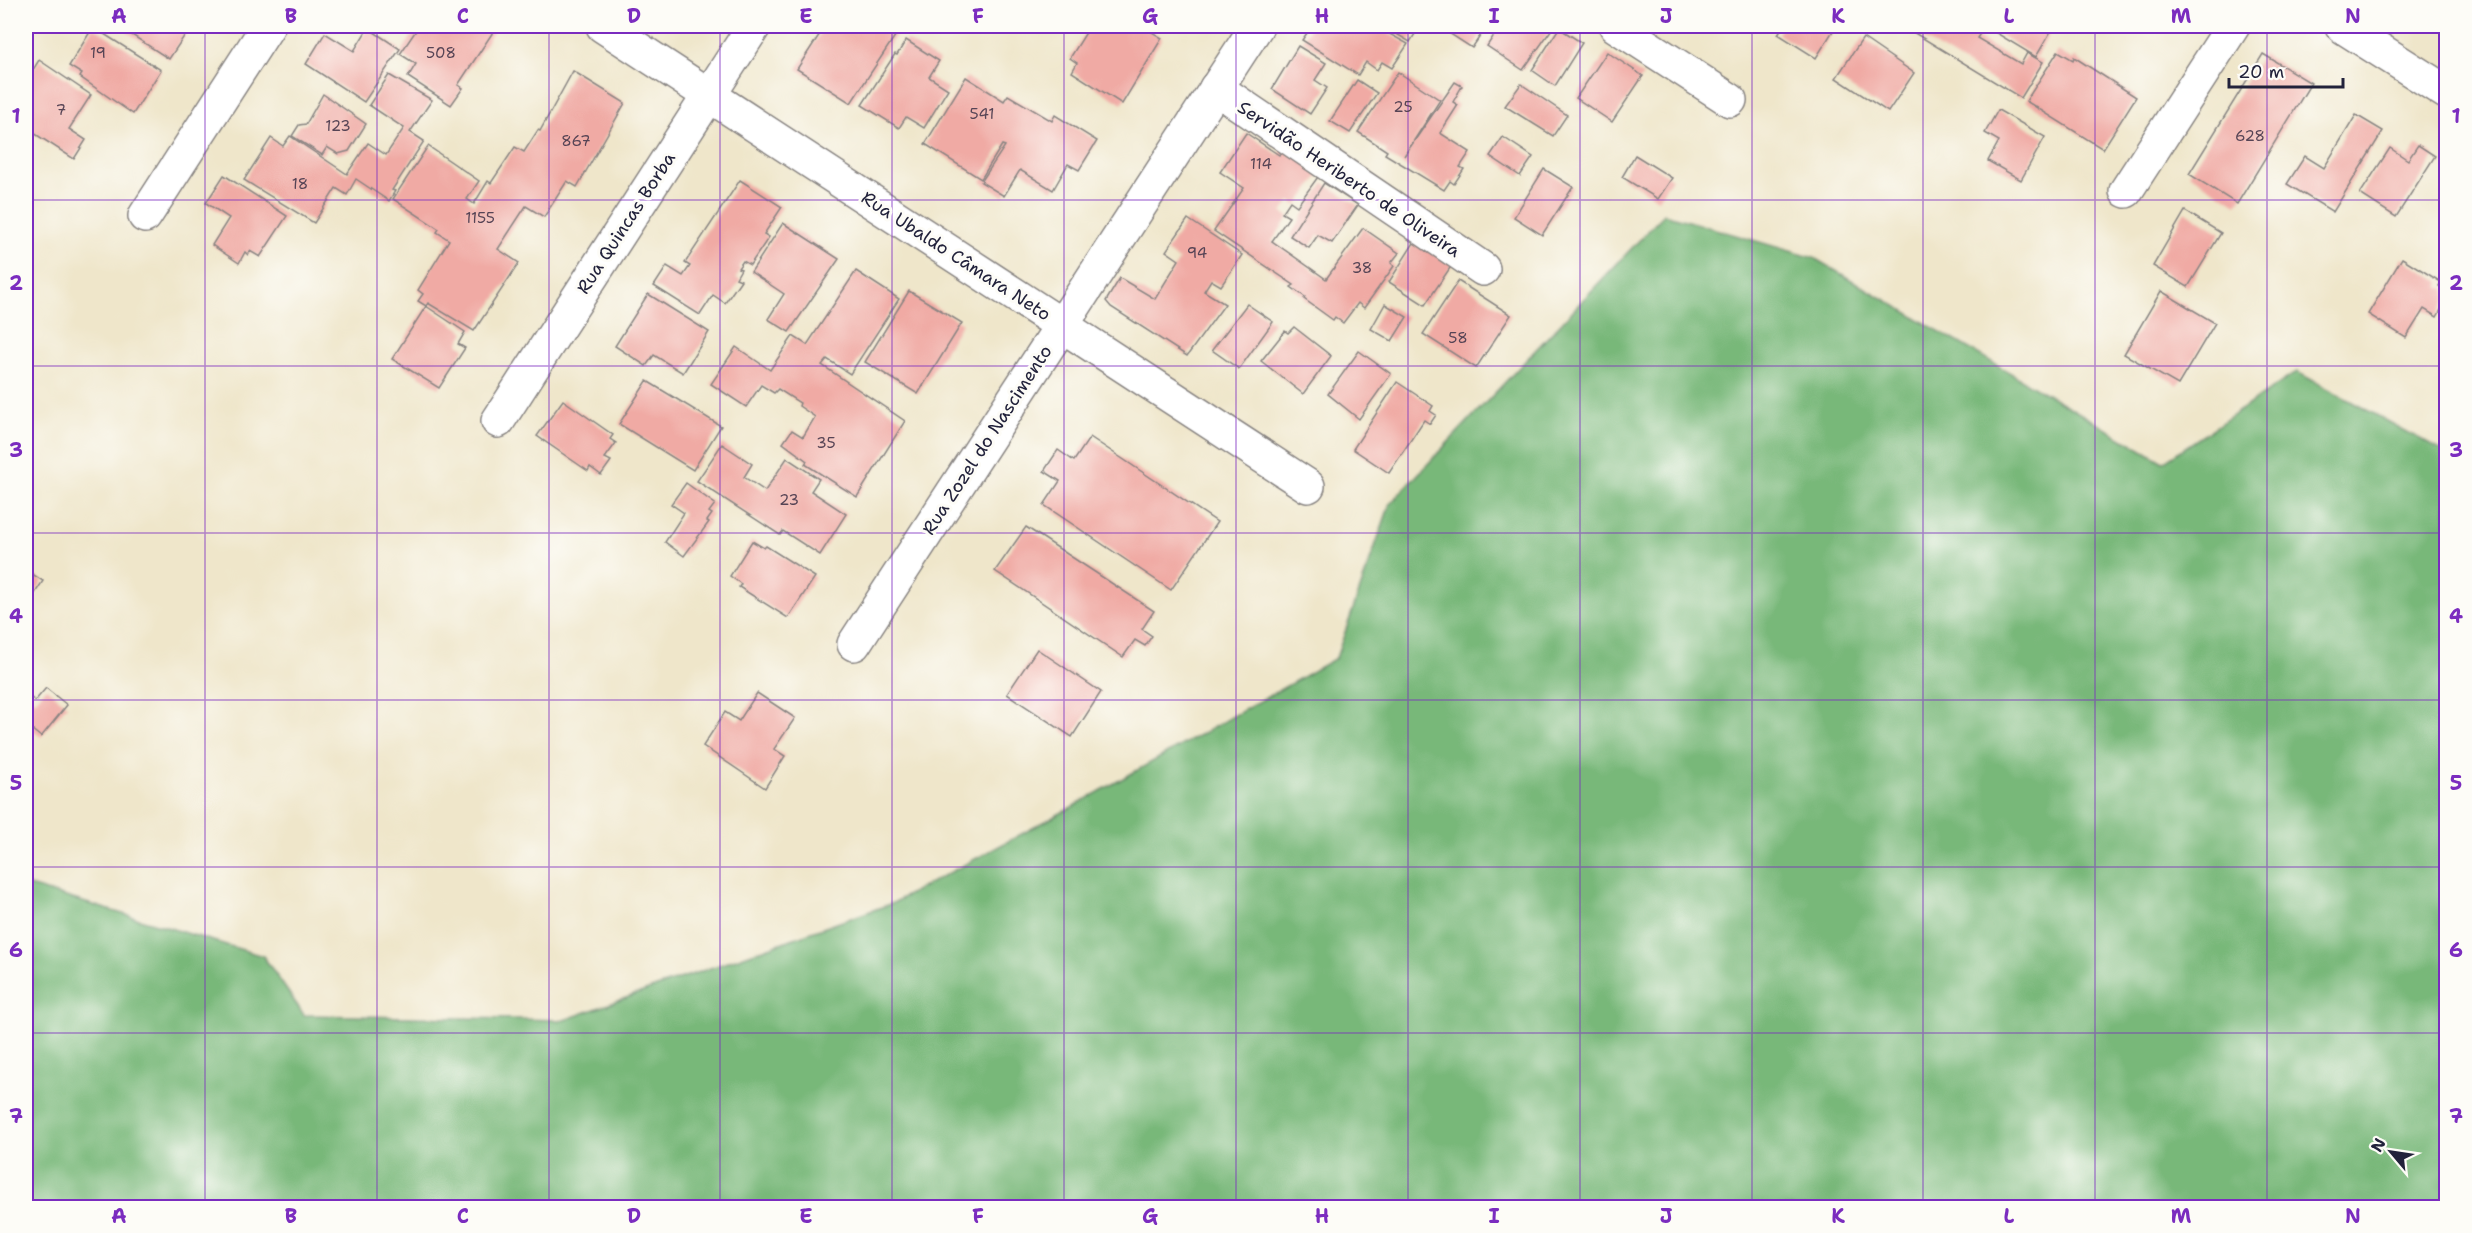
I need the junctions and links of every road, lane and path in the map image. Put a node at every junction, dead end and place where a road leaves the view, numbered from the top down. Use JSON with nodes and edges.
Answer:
{"nodes":[{"id":1,"x":268,"y":26,"type":"edge"},
{"id":2,"x":603,"y":26,"type":"edge"},
{"id":3,"x":754,"y":26,"type":"edge"},
{"id":4,"x":1257,"y":26,"type":"edge"},
{"id":5,"x":1616,"y":26,"type":"edge"},
{"id":6,"x":2233,"y":26,"type":"edge"},
{"id":7,"x":2342,"y":26,"type":"edge"},
{"id":8,"x":1216,"y":88,"type":"junction"},
{"id":9,"x":2446,"y":92,"type":"edge"},
{"id":10,"x":709,"y":95,"type":"junction"},
{"id":11,"x":1730,"y":100,"type":"dead end"},
{"id":12,"x":2126,"y":191,"type":"dead end"},
{"id":13,"x":144,"y":216,"type":"dead end"},
{"id":14,"x":1483,"y":269,"type":"dead end"},
{"id":15,"x":1061,"y":325,"type":"junction"},
{"id":16,"x":498,"y":421,"type":"dead end"},
{"id":17,"x":1308,"y":486,"type":"dead end"},
{"id":18,"x":854,"y":644,"type":"dead end"}],
"edges":[{"from":1,"to":13,"type":"street"},
{"from":2,"to":10,"type":"street","name":"Rua Ubaldo Câmara Neto"},
{"from":3,"to":10,"type":"street","name":"Rua Quincas Borba"},
{"from":4,"to":8,"type":"street","name":"Rua Zozel do Nascimento"},
{"from":5,"to":11,"type":"street"},
{"from":6,"to":12,"type":"street"},
{"from":7,"to":9,"type":"street"},
{"from":8,"to":14,"type":"street","name":"Servidão Heriberto de Oliveira"},
{"from":8,"to":15,"type":"street","name":"Rua Zozel do Nascimento"},
{"from":10,"to":15,"type":"street","name":"Rua Ubaldo Câmara Neto"},
{"from":10,"to":16,"type":"street","name":"Rua Quincas Borba"},
{"from":15,"to":17,"type":"street","name":"Rua Ubaldo Câmara Neto"},
{"from":15,"to":18,"type":"street","name":"Rua Zozel do Nascimento"}]}
